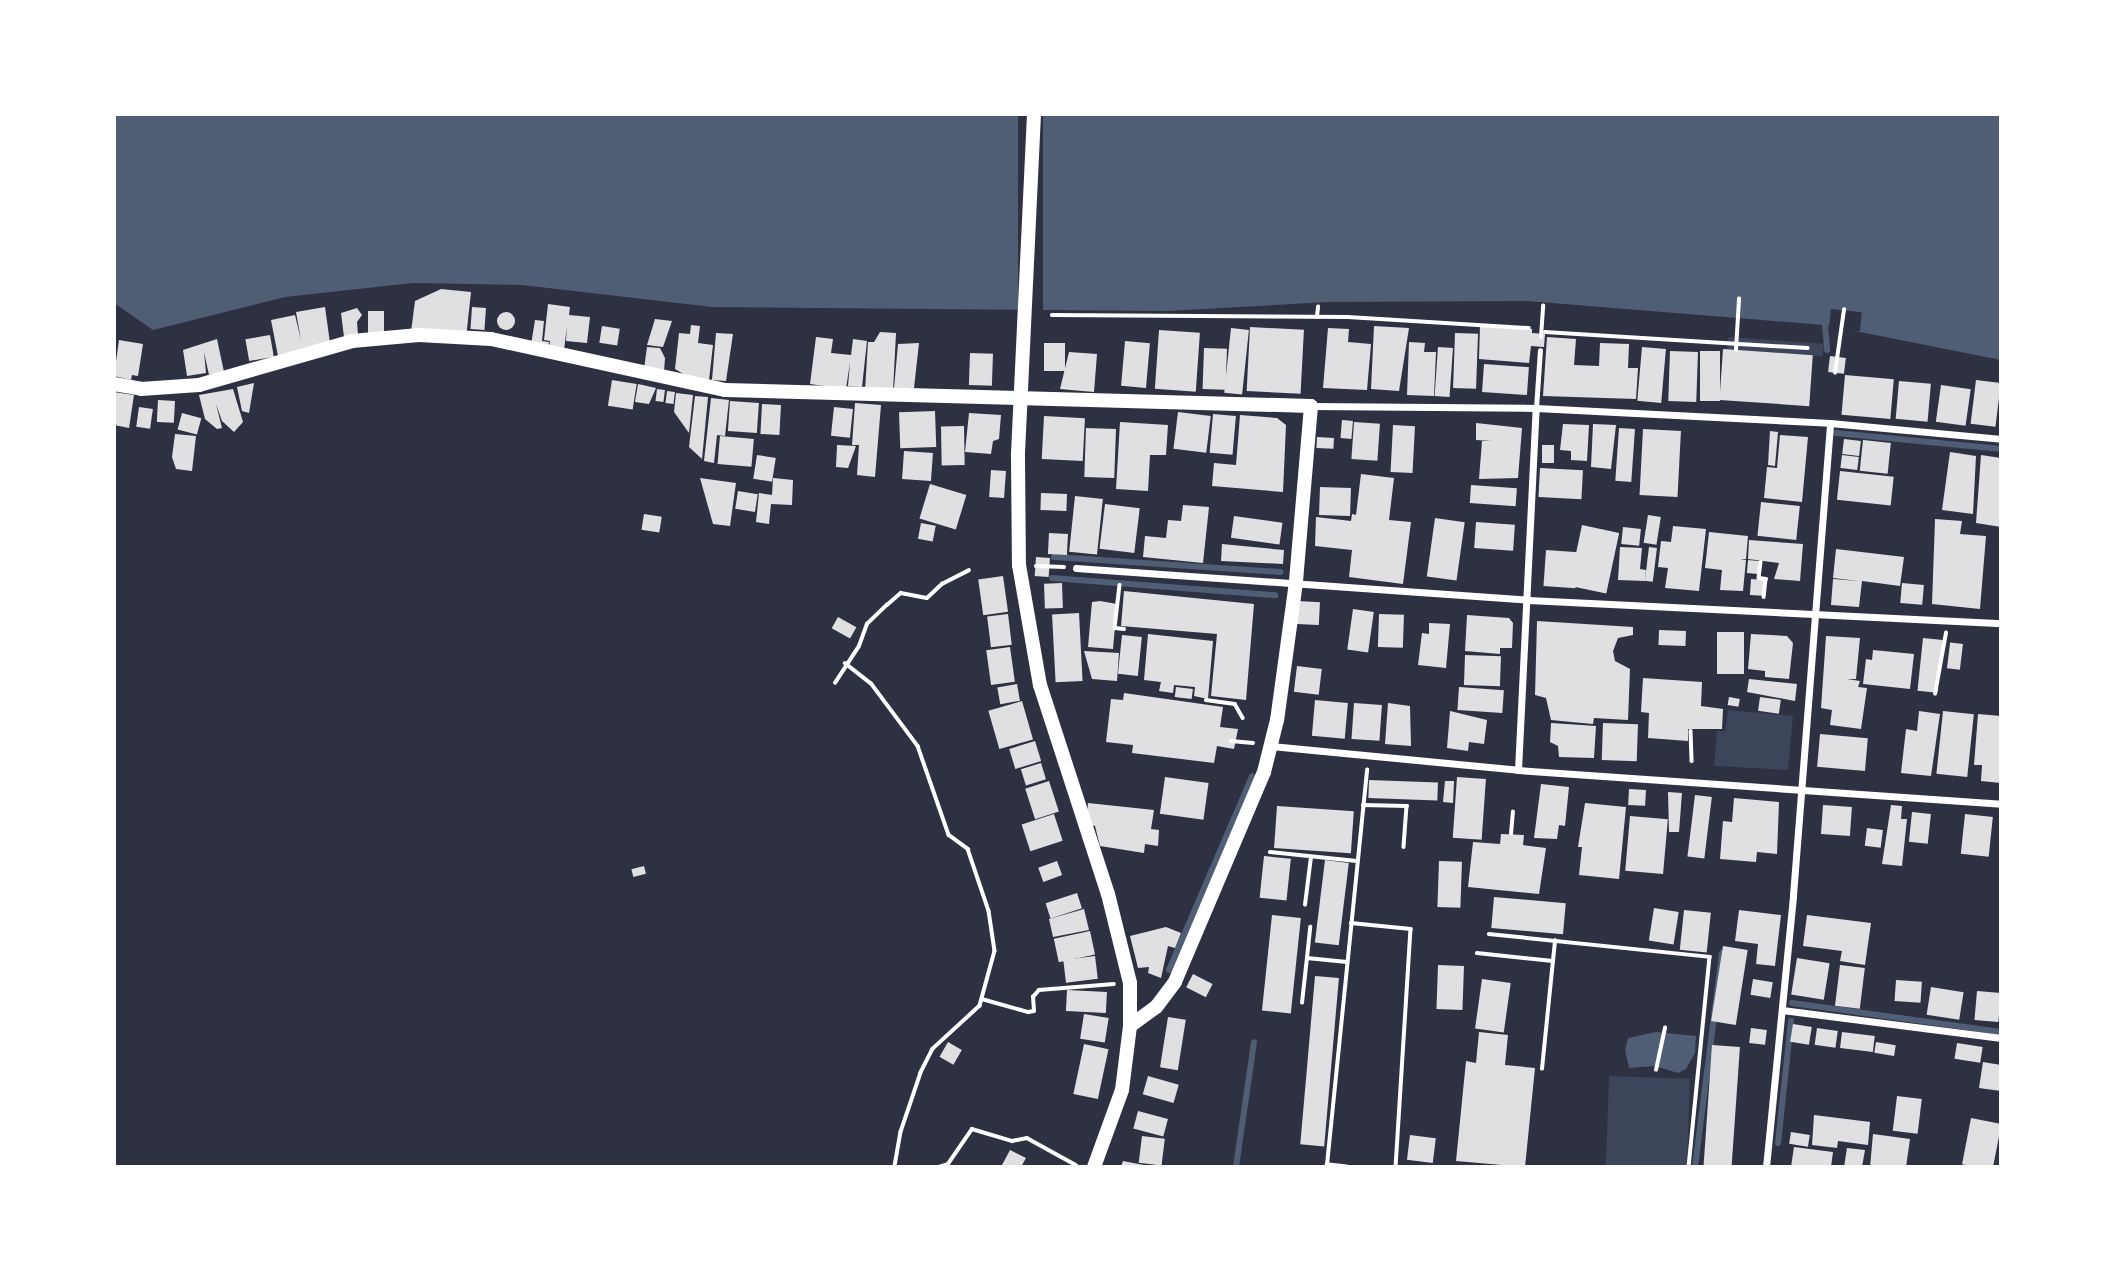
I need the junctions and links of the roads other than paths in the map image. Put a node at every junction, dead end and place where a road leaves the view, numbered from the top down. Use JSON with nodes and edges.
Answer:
{"nodes":[{"id":1,"x":1034,"y":114,"type":"edge"},
{"id":2,"x":1540,"y":350,"type":"road end"},
{"id":3,"x":114,"y":384,"type":"edge"},
{"id":4,"x":1311,"y":406,"type":"junction"},
{"id":5,"x":1536,"y":408,"type":"junction"},
{"id":6,"x":1830,"y":423,"type":"junction"},
{"id":7,"x":2001,"y":439,"type":"edge"},
{"id":8,"x":1076,"y":568,"type":"dead end"},
{"id":9,"x":1296,"y":582,"type":"junction"},
{"id":10,"x":1528,"y":600,"type":"junction"},
{"id":11,"x":1814,"y":614,"type":"junction"},
{"id":12,"x":2001,"y":623,"type":"edge"},
{"id":13,"x":1271,"y":746,"type":"junction"},
{"id":14,"x":1518,"y":770,"type":"junction"},
{"id":15,"x":1801,"y":786,"type":"junction"},
{"id":16,"x":2001,"y":804,"type":"edge"},
{"id":17,"x":1782,"y":1010,"type":"junction"},
{"id":18,"x":1130,"y":1026,"type":"junction"},
{"id":19,"x":2001,"y":1038,"type":"edge"},
{"id":20,"x":1092,"y":1166,"type":"edge"},
{"id":21,"x":1766,"y":1167,"type":"edge"}],
"edges":[{"from":1,"to":18,"type":"main road"},
{"from":2,"to":5,"type":"lane"},
{"from":3,"to":4,"type":"main road"},
{"from":4,"to":5,"type":"street"},
{"from":4,"to":9,"type":"main road"},
{"from":5,"to":6,"type":"street"},
{"from":5,"to":10,"type":"street"},
{"from":6,"to":7,"type":"street"},
{"from":6,"to":11,"type":"street"},
{"from":8,"to":9,"type":"street"},
{"from":9,"to":10,"type":"street"},
{"from":9,"to":13,"type":"main road"},
{"from":10,"to":11,"type":"street"},
{"from":10,"to":14,"type":"street"},
{"from":11,"to":12,"type":"street"},
{"from":11,"to":15,"type":"street"},
{"from":13,"to":14,"type":"street"},
{"from":13,"to":18,"type":"main road"},
{"from":14,"to":15,"type":"street"},
{"from":15,"to":16,"type":"street"},
{"from":15,"to":17,"type":"street"},
{"from":17,"to":19,"type":"street"},
{"from":17,"to":21,"type":"street"},
{"from":18,"to":20,"type":"main road"}]}
